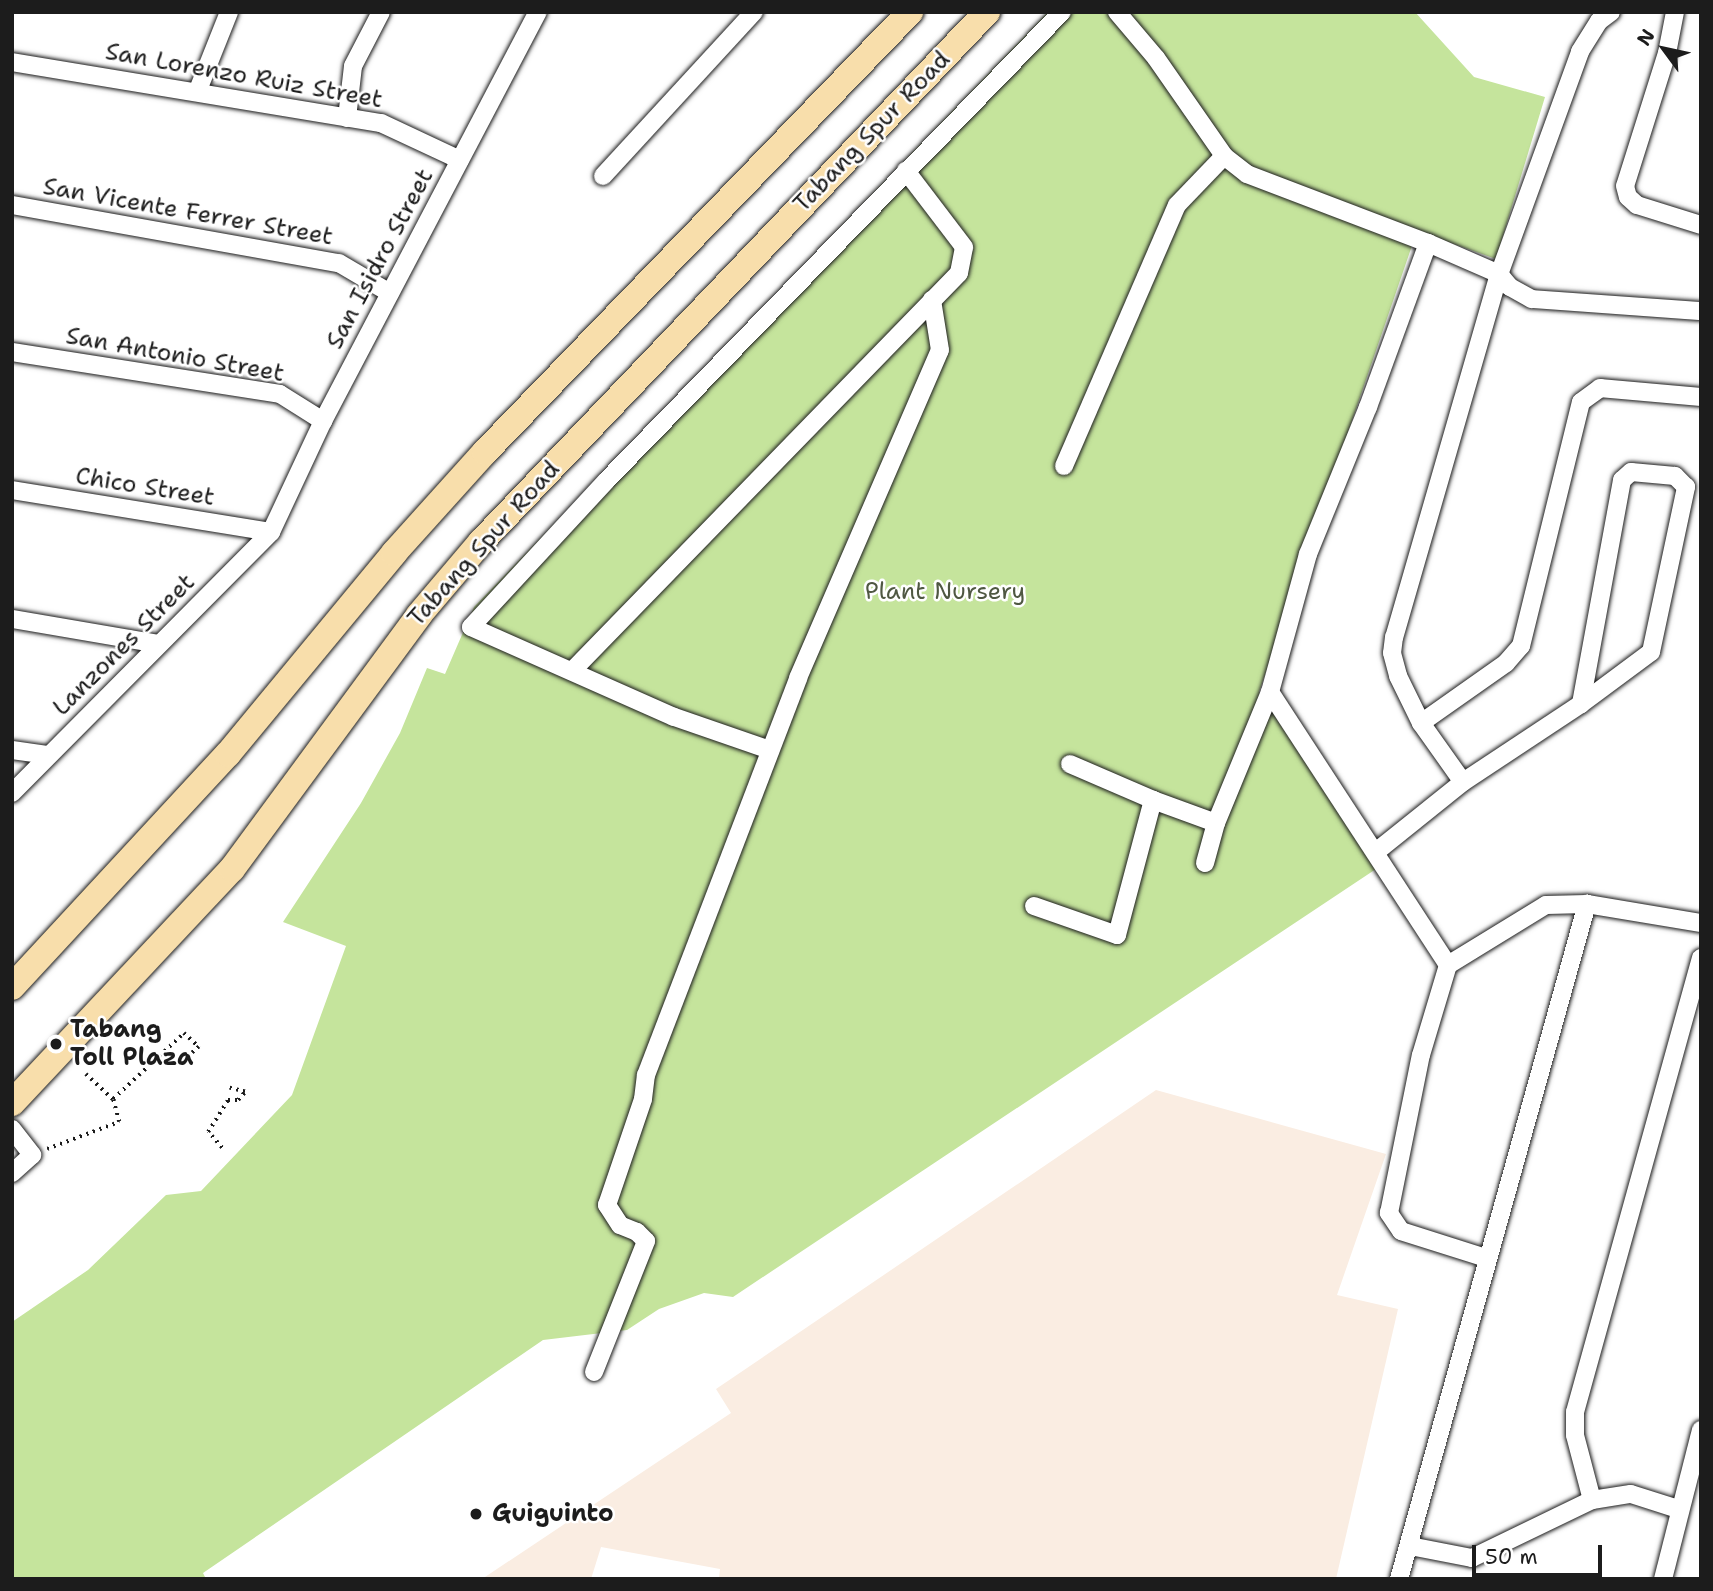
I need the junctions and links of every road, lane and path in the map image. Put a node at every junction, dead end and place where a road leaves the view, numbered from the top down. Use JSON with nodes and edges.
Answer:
{"nodes":[{"id":1,"x":229,"y":12,"type":"edge"},
{"id":2,"x":381,"y":12,"type":"edge"},
{"id":3,"x":538,"y":12,"type":"edge"},
{"id":4,"x":754,"y":12,"type":"edge"},
{"id":5,"x":910,"y":12,"type":"edge"},
{"id":6,"x":987,"y":12,"type":"edge"},
{"id":7,"x":1062,"y":12,"type":"edge"},
{"id":8,"x":1116,"y":12,"type":"edge"},
{"id":9,"x":1611,"y":12,"type":"edge"},
{"id":10,"x":1675,"y":12,"type":"edge"},
{"id":11,"x":12,"y":62,"type":"edge"},
{"id":12,"x":198,"y":90,"type":"junction"},
{"id":13,"x":347,"y":118,"type":"junction"},
{"id":14,"x":1224,"y":156,"type":"junction"},
{"id":15,"x":460,"y":160,"type":"junction"},
{"id":16,"x":906,"y":171,"type":"junction"},
{"id":17,"x":603,"y":176,"type":"dead end"},
{"id":18,"x":12,"y":205,"type":"edge"},
{"id":19,"x":1701,"y":225,"type":"edge"},
{"id":20,"x":1428,"y":243,"type":"junction"},
{"id":21,"x":1499,"y":274,"type":"junction"},
{"id":22,"x":390,"y":293,"type":"junction"},
{"id":23,"x":932,"y":300,"type":"junction"},
{"id":24,"x":1701,"y":311,"type":"edge"},
{"id":25,"x":12,"y":352,"type":"edge"},
{"id":26,"x":1701,"y":397,"type":"edge"},
{"id":27,"x":323,"y":421,"type":"junction"},
{"id":28,"x":1064,"y":466,"type":"dead end"},
{"id":29,"x":12,"y":490,"type":"edge"},
{"id":30,"x":271,"y":532,"type":"junction"},
{"id":31,"x":12,"y":619,"type":"edge"},
{"id":32,"x":158,"y":644,"type":"junction"},
{"id":33,"x":572,"y":671,"type":"junction"},
{"id":34,"x":1270,"y":692,"type":"junction"},
{"id":35,"x":1581,"y":704,"type":"junction"},
{"id":36,"x":1421,"y":723,"type":"junction"},
{"id":37,"x":12,"y":750,"type":"edge"},
{"id":38,"x":770,"y":750,"type":"junction"},
{"id":39,"x":49,"y":755,"type":"junction"},
{"id":40,"x":1070,"y":764,"type":"dead end"},
{"id":41,"x":1463,"y":782,"type":"junction"},
{"id":42,"x":12,"y":793,"type":"edge"},
{"id":43,"x":1153,"y":800,"type":"junction"},
{"id":44,"x":1216,"y":823,"type":"junction"},
{"id":45,"x":1377,"y":851,"type":"junction"},
{"id":46,"x":1205,"y":863,"type":"dead end"},
{"id":47,"x":1587,"y":904,"type":"junction"},
{"id":48,"x":1034,"y":906,"type":"dead end"},
{"id":49,"x":1701,"y":923,"type":"edge"},
{"id":50,"x":1701,"y":958,"type":"edge"},
{"id":51,"x":1448,"y":965,"type":"junction"},
{"id":52,"x":12,"y":987,"type":"edge"},
{"id":53,"x":192,"y":1053,"type":"dead end"},
{"id":54,"x":86,"y":1074,"type":"dead end"},
{"id":55,"x":229,"y":1088,"type":"dead end"},
{"id":56,"x":113,"y":1099,"type":"junction"},
{"id":57,"x":12,"y":1103,"type":"edge"},
{"id":58,"x":12,"y":1129,"type":"edge"},
{"id":59,"x":222,"y":1148,"type":"dead end"},
{"id":60,"x":32,"y":1155,"type":"junction"},
{"id":61,"x":12,"y":1174,"type":"edge"},
{"id":62,"x":1486,"y":1258,"type":"junction"},
{"id":63,"x":594,"y":1372,"type":"dead end"},
{"id":64,"x":1701,"y":1430,"type":"edge"},
{"id":65,"x":1592,"y":1500,"type":"junction"},
{"id":66,"x":1678,"y":1509,"type":"junction"},
{"id":67,"x":1410,"y":1546,"type":"junction"},
{"id":68,"x":1399,"y":1579,"type":"edge"},
{"id":69,"x":1663,"y":1579,"type":"edge"}],
"edges":[{"from":1,"to":12,"type":"street"},
{"from":2,"to":13,"type":"street"},
{"from":3,"to":15,"type":"street","name":"San Isidro Street"},
{"from":4,"to":17,"type":"street"},
{"from":5,"to":52,"type":"highway"},
{"from":6,"to":57,"type":"highway","name":"Tabang Spur Road"},
{"from":7,"to":16,"type":"street"},
{"from":8,"to":14,"type":"street"},
{"from":9,"to":21,"type":"street"},
{"from":10,"to":19,"type":"street"},
{"from":11,"to":12,"type":"street","name":"San Lorenzo Ruiz Street"},
{"from":12,"to":13,"type":"street","name":"San Lorenzo Ruiz Street"},
{"from":13,"to":15,"type":"street","name":"San Lorenzo Ruiz Street"},
{"from":14,"to":20,"type":"street"},
{"from":14,"to":28,"type":"street"},
{"from":15,"to":22,"type":"street","name":"San Isidro Street"},
{"from":16,"to":23,"type":"street"},
{"from":16,"to":33,"type":"street"},
{"from":18,"to":22,"type":"street","name":"San Vicente Ferrer Street"},
{"from":20,"to":21,"type":"street"},
{"from":20,"to":34,"type":"street"},
{"from":21,"to":24,"type":"street"},
{"from":21,"to":36,"type":"street"},
{"from":22,"to":27,"type":"street","name":"San Isidro Street"},
{"from":23,"to":33,"type":"street"},
{"from":23,"to":38,"type":"street"},
{"from":25,"to":27,"type":"street","name":"San Antonio Street"},
{"from":26,"to":36,"type":"street"},
{"from":27,"to":30,"type":"street","name":"San Isidro Street"},
{"from":29,"to":30,"type":"street","name":"Chico Street"},
{"from":30,"to":32,"type":"street","name":"Lanzones Street"},
{"from":31,"to":32,"type":"street"},
{"from":32,"to":39,"type":"street","name":"Lanzones Street"},
{"from":33,"to":38,"type":"street"},
{"from":34,"to":44,"type":"street"},
{"from":34,"to":45,"type":"street"},
{"from":35,"to":35,"type":"street"},
{"from":35,"to":41,"type":"street"},
{"from":36,"to":41,"type":"street"},
{"from":37,"to":39,"type":"street"},
{"from":38,"to":63,"type":"street"},
{"from":39,"to":42,"type":"street","name":"Lanzones Street"},
{"from":40,"to":43,"type":"street"},
{"from":41,"to":45,"type":"street"},
{"from":43,"to":44,"type":"street"},
{"from":43,"to":48,"type":"street"},
{"from":44,"to":46,"type":"street"},
{"from":45,"to":51,"type":"street"},
{"from":47,"to":49,"type":"street"},
{"from":47,"to":51,"type":"street"},
{"from":47,"to":62,"type":"street"},
{"from":50,"to":65,"type":"street"},
{"from":51,"to":62,"type":"street"},
{"from":53,"to":56,"type":"path"},
{"from":54,"to":56,"type":"path"},
{"from":55,"to":59,"type":"path"},
{"from":56,"to":60,"type":"path"},
{"from":58,"to":60,"type":"street"},
{"from":60,"to":61,"type":"street"},
{"from":62,"to":67,"type":"street"},
{"from":64,"to":66,"type":"street"},
{"from":65,"to":66,"type":"street"},
{"from":65,"to":67,"type":"street"},
{"from":66,"to":69,"type":"street"},
{"from":67,"to":68,"type":"street"}]}
